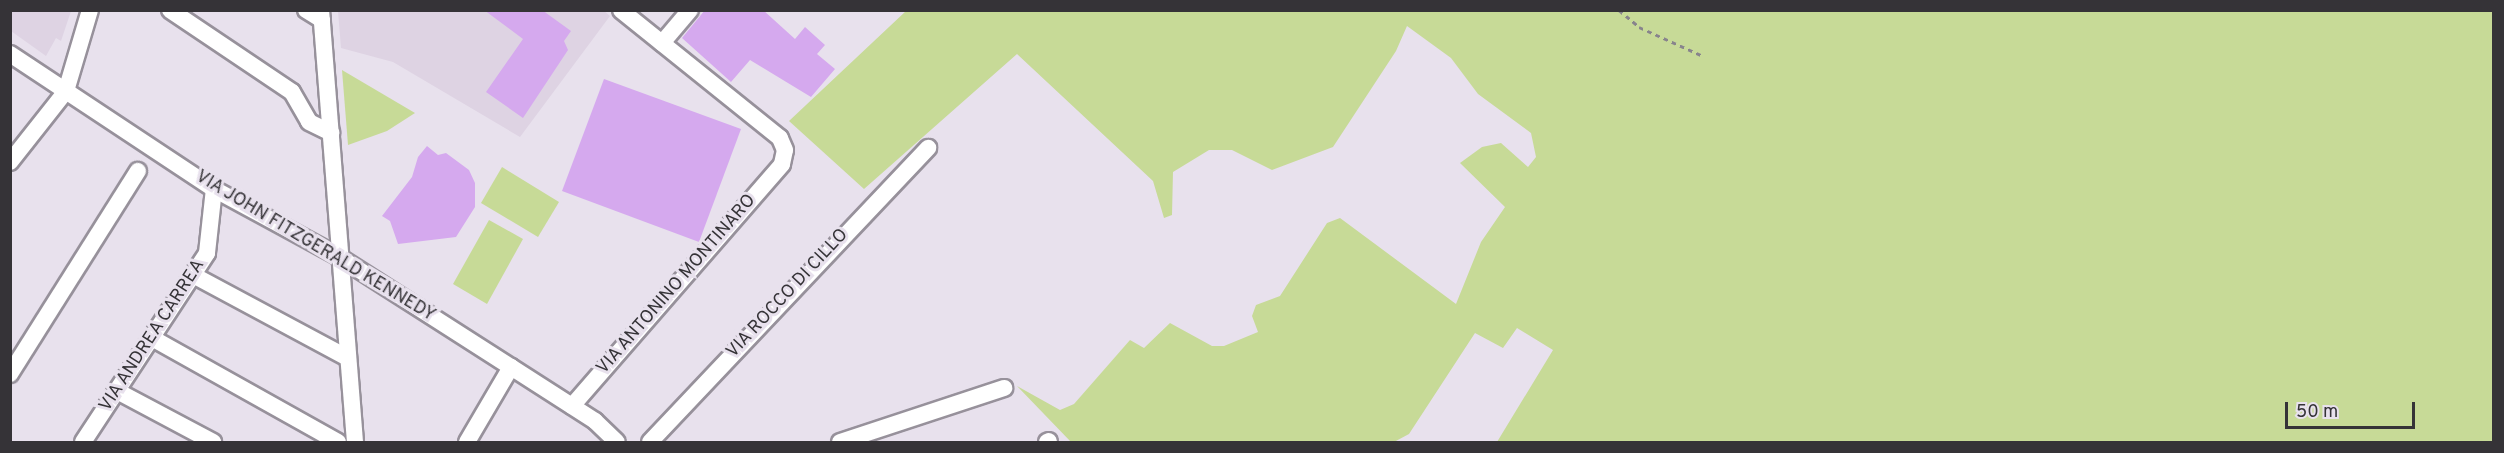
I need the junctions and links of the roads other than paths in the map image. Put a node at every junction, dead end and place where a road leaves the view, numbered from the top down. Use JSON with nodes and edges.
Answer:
{"nodes":[{"id":1,"x":90,"y":10,"type":"edge"},
{"id":2,"x":170,"y":10,"type":"edge"},
{"id":3,"x":306,"y":10,"type":"edge"},
{"id":4,"x":621,"y":10,"type":"edge"},
{"id":5,"x":690,"y":10,"type":"edge"},
{"id":6,"x":321,"y":15,"type":"edge"},
{"id":7,"x":662,"y":43,"type":"junction"},
{"id":8,"x":11,"y":54,"type":"edge"},
{"id":9,"x":66,"y":91,"type":"junction"},
{"id":10,"x":332,"y":134,"type":"junction"},
{"id":11,"x":928,"y":148,"type":"dead end"},
{"id":12,"x":10,"y":162,"type":"edge"},
{"id":13,"x":138,"y":171,"type":"dead end"},
{"id":14,"x":214,"y":189,"type":"junction"},
{"id":15,"x":339,"y":257,"type":"junction"},
{"id":16,"x":193,"y":275,"type":"junction"},
{"id":17,"x":152,"y":338,"type":"junction"},
{"id":18,"x":348,"y":358,"type":"junction"},
{"id":19,"x":511,"y":367,"type":"junction"},
{"id":20,"x":10,"y":374,"type":"edge"},
{"id":21,"x":1004,"y":388,"type":"dead end"},
{"id":22,"x":117,"y":391,"type":"junction"},
{"id":23,"x":572,"y":406,"type":"junction"},
{"id":24,"x":83,"y":442,"type":"edge"},
{"id":25,"x":213,"y":442,"type":"edge"},
{"id":26,"x":338,"y":442,"type":"edge"},
{"id":27,"x":355,"y":442,"type":"edge"},
{"id":28,"x":466,"y":442,"type":"edge"},
{"id":29,"x":617,"y":442,"type":"edge"},
{"id":30,"x":650,"y":442,"type":"edge"},
{"id":31,"x":840,"y":442,"type":"edge"}],
"edges":[{"from":1,"to":9,"type":"street"},
{"from":2,"to":10,"type":"street"},
{"from":3,"to":6,"type":"street"},
{"from":4,"to":7,"type":"street"},
{"from":5,"to":7,"type":"street"},
{"from":6,"to":10,"type":"street"},
{"from":7,"to":23,"type":"street","name":"VIA ANTONINO MONTINARO"},
{"from":8,"to":9,"type":"street","name":"VIA JOHN FITZGERALD KENNEDY"},
{"from":9,"to":12,"type":"street"},
{"from":9,"to":14,"type":"street","name":"VIA JOHN FITZGERALD KENNEDY"},
{"from":10,"to":15,"type":"street"},
{"from":11,"to":30,"type":"street","name":"VIA ROCCO DI CILLO"},
{"from":13,"to":20,"type":"street"},
{"from":14,"to":15,"type":"street","name":"VIA JOHN FITZGERALD KENNEDY"},
{"from":14,"to":16,"type":"street","name":"VIA ANDREA CARREA"},
{"from":15,"to":18,"type":"street"},
{"from":15,"to":19,"type":"street","name":"VIA JOHN FITZGERALD KENNEDY"},
{"from":16,"to":17,"type":"street","name":"VIA ANDREA CARREA"},
{"from":16,"to":18,"type":"street"},
{"from":17,"to":22,"type":"street","name":"VIA ANDREA CARREA"},
{"from":17,"to":26,"type":"street"},
{"from":18,"to":27,"type":"street"},
{"from":19,"to":23,"type":"street","name":"VIA JOHN FITZGERALD KENNEDY"},
{"from":19,"to":28,"type":"street"},
{"from":21,"to":31,"type":"street"},
{"from":22,"to":24,"type":"street","name":"VIA ANDREA CARREA"},
{"from":22,"to":25,"type":"street"},
{"from":23,"to":29,"type":"street","name":"VIA JOHN FITZGERALD KENNEDY"}]}
